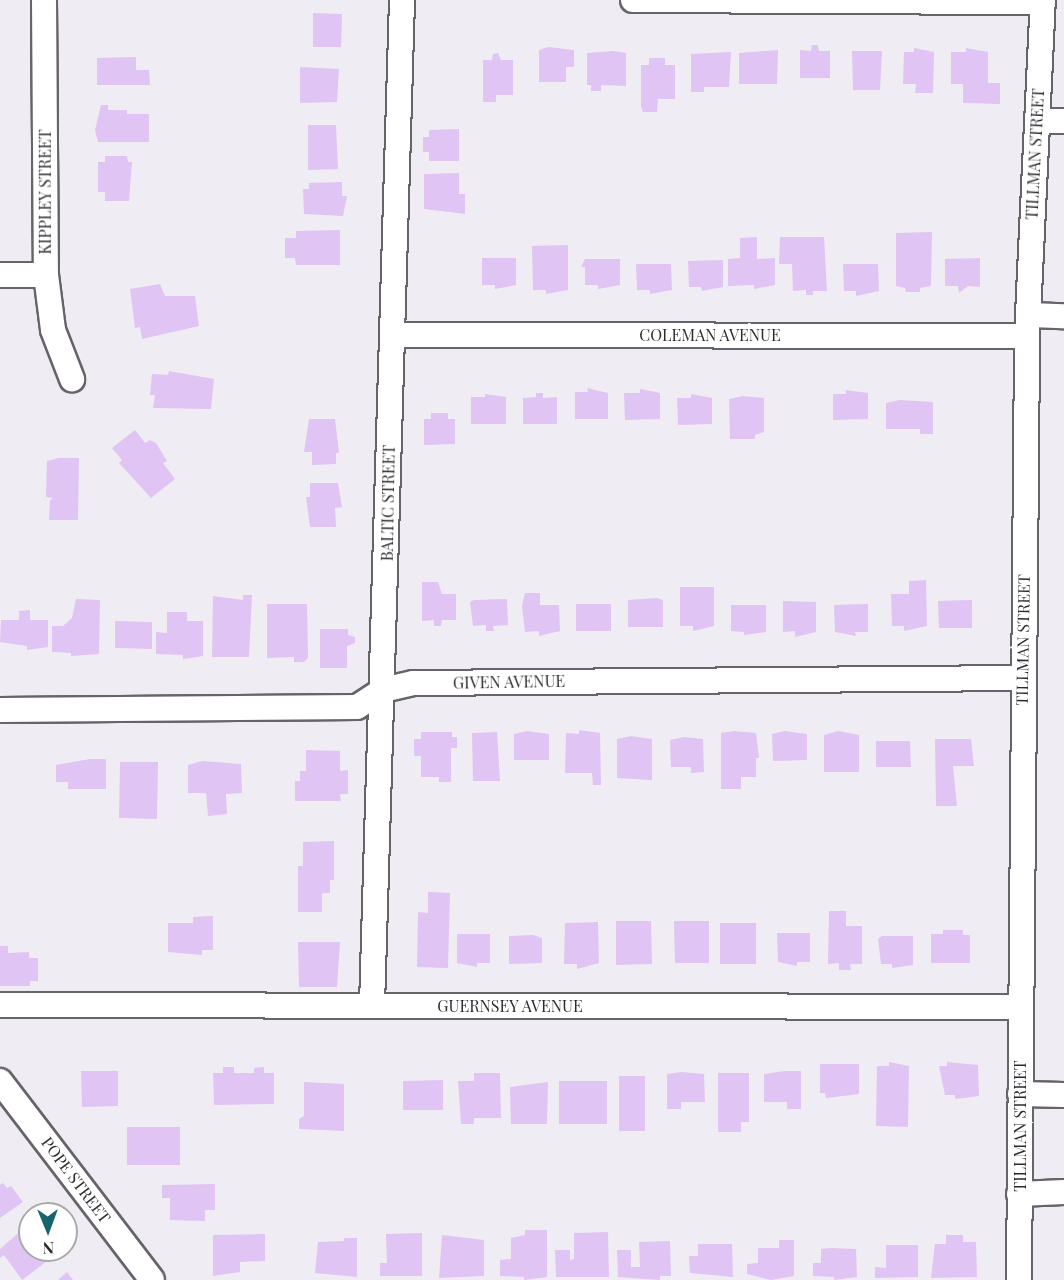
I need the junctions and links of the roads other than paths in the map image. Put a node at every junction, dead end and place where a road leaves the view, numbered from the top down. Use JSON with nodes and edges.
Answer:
{"nodes":[{"id":1,"x":45,"y":0,"type":"edge"},
{"id":2,"x":402,"y":0,"type":"edge"},
{"id":3,"x":633,"y":0,"type":"edge"},
{"id":4,"x":1043,"y":1,"type":"edge"},
{"id":5,"x":1037,"y":121,"type":"junction"},
{"id":6,"x":1064,"y":121,"type":"edge"},
{"id":7,"x":0,"y":275,"type":"edge"},
{"id":8,"x":46,"y":275,"type":"junction"},
{"id":9,"x":1064,"y":316,"type":"edge"},
{"id":10,"x":1028,"y":325,"type":"junction"},
{"id":11,"x":392,"y":335,"type":"junction"},
{"id":12,"x":72,"y":380,"type":"dead end"},
{"id":13,"x":1023,"y":678,"type":"junction"},
{"id":14,"x":383,"y":690,"type":"junction"},
{"id":15,"x":0,"y":710,"type":"edge"},
{"id":16,"x":0,"y":1005,"type":"edge"},
{"id":17,"x":372,"y":1005,"type":"junction"},
{"id":18,"x":1020,"y":1007,"type":"junction"},
{"id":19,"x":0,"y":1081,"type":"edge"},
{"id":20,"x":1020,"y":1094,"type":"junction"},
{"id":21,"x":1064,"y":1095,"type":"edge"},
{"id":22,"x":1064,"y":1192,"type":"edge"},
{"id":23,"x":1019,"y":1194,"type":"junction"},
{"id":24,"x":152,"y":1280,"type":"edge"},
{"id":25,"x":1019,"y":1280,"type":"edge"}],
"edges":[{"from":1,"to":8,"type":"street","name":"KIPPLEY STREET"},
{"from":2,"to":11,"type":"street","name":"BALTIC STREET"},
{"from":3,"to":4,"type":"street"},
{"from":4,"to":5,"type":"street","name":"TILLMAN STREET"},
{"from":5,"to":6,"type":"street"},
{"from":5,"to":10,"type":"street","name":"TILLMAN STREET"},
{"from":7,"to":8,"type":"street"},
{"from":8,"to":12,"type":"street","name":"KIPPLEY STREET"},
{"from":9,"to":10,"type":"street","name":"COLEMAN AVENUE"},
{"from":10,"to":11,"type":"street","name":"COLEMAN AVENUE"},
{"from":10,"to":13,"type":"street","name":"TILLMAN STREET"},
{"from":11,"to":14,"type":"street","name":"BALTIC STREET"},
{"from":13,"to":14,"type":"street","name":"GIVEN AVENUE"},
{"from":13,"to":18,"type":"street","name":"TILLMAN STREET"},
{"from":14,"to":15,"type":"street","name":"GIVEN AVENUE"},
{"from":14,"to":17,"type":"street","name":"BALTIC STREET"},
{"from":16,"to":17,"type":"street","name":"GUERNSEY AVENUE"},
{"from":17,"to":18,"type":"street","name":"GUERNSEY AVENUE"},
{"from":18,"to":20,"type":"street","name":"TILLMAN STREET"},
{"from":19,"to":24,"type":"street","name":"POPE STREET"},
{"from":20,"to":21,"type":"street"},
{"from":20,"to":23,"type":"street","name":"TILLMAN STREET"},
{"from":22,"to":23,"type":"street"},
{"from":23,"to":25,"type":"street","name":"TILLMAN STREET"}]}
